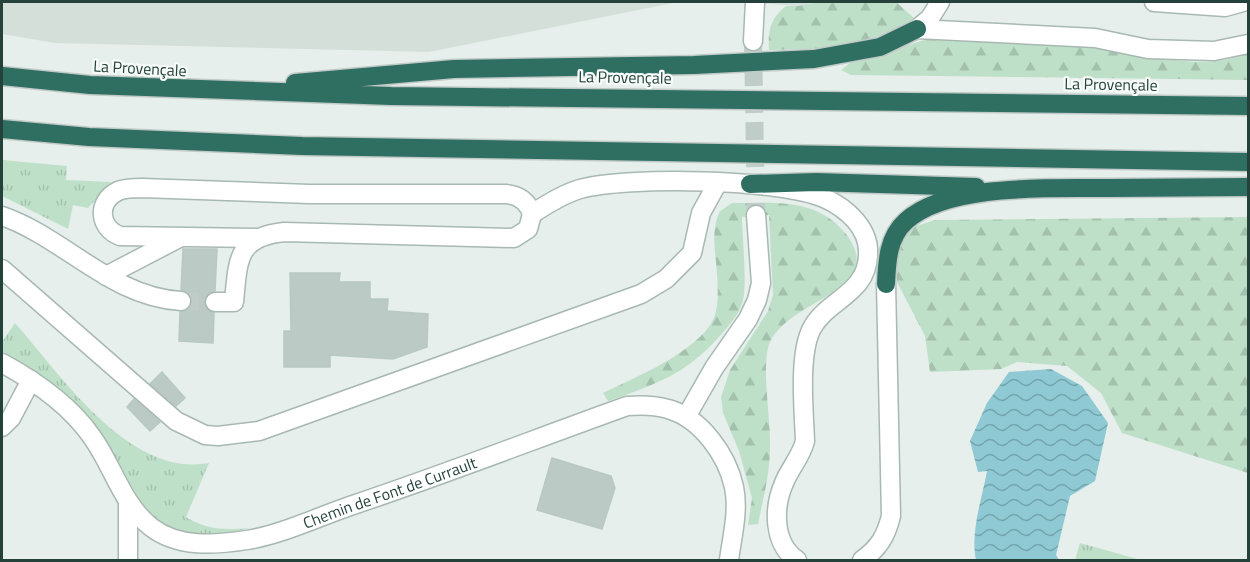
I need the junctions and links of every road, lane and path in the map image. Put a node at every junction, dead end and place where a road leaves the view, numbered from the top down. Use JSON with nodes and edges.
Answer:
{"nodes":[{"id":1,"x":755,"y":2,"type":"edge"},
{"id":2,"x":940,"y":2,"type":"edge"},
{"id":3,"x":1154,"y":2,"type":"edge"},
{"id":4,"x":1243,"y":2,"type":"edge"},
{"id":5,"x":917,"y":29,"type":"junction"},
{"id":6,"x":753,"y":41,"type":"tunnel mouth"},
{"id":7,"x":1248,"y":44,"type":"edge"},
{"id":8,"x":2,"y":76,"type":"edge"},
{"id":9,"x":211,"y":90,"type":"junction"},
{"id":10,"x":1248,"y":106,"type":"edge"},
{"id":11,"x":2,"y":129,"type":"edge"},
{"id":12,"x":1248,"y":162,"type":"edge"},
{"id":13,"x":717,"y":184,"type":"junction"},
{"id":14,"x":750,"y":184,"type":"junction"},
{"id":15,"x":1248,"y":187,"type":"edge"},
{"id":16,"x":1002,"y":189,"type":"junction"},
{"id":17,"x":532,"y":214,"type":"junction"},
{"id":18,"x":756,"y":215,"type":"tunnel mouth"},
{"id":19,"x":2,"y":216,"type":"edge"},
{"id":20,"x":181,"y":237,"type":"junction"},
{"id":21,"x":257,"y":238,"type":"junction"},
{"id":22,"x":2,"y":269,"type":"edge"},
{"id":23,"x":106,"y":276,"type":"junction"},
{"id":24,"x":886,"y":284,"type":"joint"},
{"id":25,"x":181,"y":301,"type":"tunnel mouth"},
{"id":26,"x":215,"y":302,"type":"tunnel mouth"},
{"id":27,"x":2,"y":363,"type":"edge"},
{"id":28,"x":31,"y":380,"type":"junction"},
{"id":29,"x":687,"y":417,"type":"junction"},
{"id":30,"x":2,"y":427,"type":"edge"},
{"id":31,"x":128,"y":502,"type":"junction"},
{"id":32,"x":128,"y":561,"type":"edge"},
{"id":33,"x":729,"y":561,"type":"edge"},
{"id":34,"x":797,"y":561,"type":"edge"},
{"id":35,"x":862,"y":561,"type":"edge"}],
"edges":[{"from":1,"to":6,"type":"street"},
{"from":2,"to":5,"type":"street"},
{"from":3,"to":4,"type":"street"},
{"from":5,"to":7,"type":"street"},
{"from":5,"to":9,"type":"highway"},
{"from":8,"to":9,"type":"highway","name":"La Provençale"},
{"from":9,"to":10,"type":"highway","name":"La Provençale"},
{"from":11,"to":12,"type":"highway"},
{"from":13,"to":14,"type":"street"},
{"from":13,"to":17,"type":"street"},
{"from":13,"to":22,"type":"street"},
{"from":14,"to":16,"type":"highway"},
{"from":14,"to":34,"type":"street"},
{"from":15,"to":16,"type":"highway"},
{"from":16,"to":24,"type":"highway"},
{"from":17,"to":20,"type":"street"},
{"from":17,"to":21,"type":"street"},
{"from":18,"to":29,"type":"street"},
{"from":19,"to":23,"type":"street"},
{"from":20,"to":21,"type":"street"},
{"from":20,"to":23,"type":"street"},
{"from":21,"to":26,"type":"street"},
{"from":23,"to":25,"type":"street"},
{"from":24,"to":35,"type":"street"},
{"from":27,"to":28,"type":"street","name":"Chemin de Font de Currault"},
{"from":28,"to":30,"type":"street"},
{"from":28,"to":31,"type":"street","name":"Chemin de Font de Currault"},
{"from":29,"to":31,"type":"street","name":"Chemin de Font de Currault"},
{"from":29,"to":33,"type":"street","name":"Chemin de Font de Currault"},
{"from":31,"to":32,"type":"street"}]}
